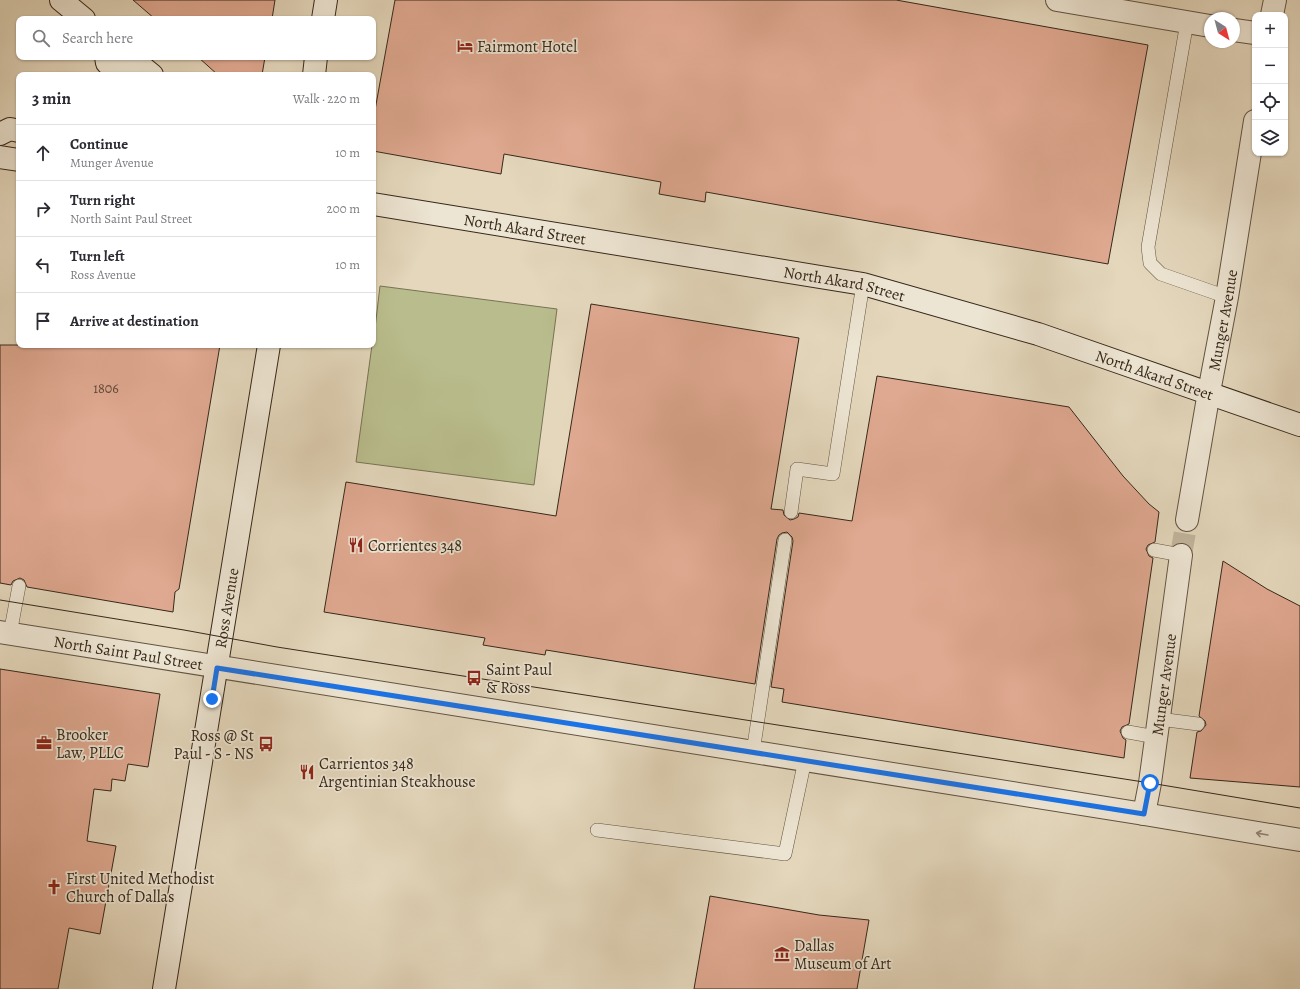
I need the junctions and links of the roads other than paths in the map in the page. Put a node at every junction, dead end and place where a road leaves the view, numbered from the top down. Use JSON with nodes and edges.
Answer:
{"nodes":[{"id":1,"x":61,"y":0,"type":"edge"},
{"id":2,"x":326,"y":0,"type":"edge"},
{"id":3,"x":1057,"y":0,"type":"edge"},
{"id":4,"x":1274,"y":0,"type":"edge"},
{"id":5,"x":1084,"y":2,"type":"edge"},
{"id":6,"x":1272,"y":12,"type":"edge"},
{"id":7,"x":80,"y":16,"type":"edge"},
{"id":8,"x":323,"y":16,"type":"edge"},
{"id":9,"x":1187,"y":22,"type":"junction"},
{"id":10,"x":1204,"y":25,"type":"edge"},
{"id":11,"x":1240,"y":31,"type":"edge"},
{"id":12,"x":1252,"y":33,"type":"edge"},
{"id":13,"x":106,"y":60,"type":"edge"},
{"id":14,"x":134,"y":60,"type":"edge"},
{"id":15,"x":316,"y":60,"type":"edge"},
{"id":16,"x":118,"y":72,"type":"edge"},
{"id":17,"x":148,"y":72,"type":"edge"},
{"id":18,"x":314,"y":72,"type":"edge"},
{"id":19,"x":16,"y":130,"type":"edge"},
{"id":20,"x":0,"y":134,"type":"edge"},
{"id":21,"x":1252,"y":140,"type":"edge"},
{"id":22,"x":0,"y":157,"type":"edge"},
{"id":23,"x":16,"y":160,"type":"edge"},
{"id":24,"x":376,"y":204,"type":"edge"},
{"id":25,"x":862,"y":284,"type":"junction"},
{"id":26,"x":1227,"y":297,"type":"junction"},
{"id":27,"x":269,"y":348,"type":"edge"},
{"id":28,"x":1209,"y":392,"type":"junction"},
{"id":29,"x":1300,"y":425,"type":"edge"},
{"id":30,"x":791,"y":512,"type":"dead end"},
{"id":31,"x":1187,"y":520,"type":"tunnel mouth"},
{"id":32,"x":785,"y":540,"type":"dead end"},
{"id":33,"x":1154,"y":550,"type":"dead end"},
{"id":34,"x":1182,"y":555,"type":"joint"},
{"id":35,"x":19,"y":586,"type":"dead end"},
{"id":36,"x":5,"y":633,"type":"edge"},
{"id":37,"x":217,"y":668,"type":"junction"},
{"id":38,"x":1198,"y":724,"type":"dead end"},
{"id":39,"x":1157,"y":728,"type":"junction"},
{"id":40,"x":1128,"y":732,"type":"dead end"},
{"id":41,"x":754,"y":752,"type":"junction"},
{"id":42,"x":805,"y":760,"type":"junction"},
{"id":43,"x":1144,"y":814,"type":"junction"},
{"id":44,"x":597,"y":830,"type":"dead end"},
{"id":45,"x":1300,"y":840,"type":"edge"},
{"id":46,"x":164,"y":989,"type":"edge"}],
"edges":[{"from":1,"to":7,"type":"street"},
{"from":2,"to":8,"type":"street"},
{"from":3,"to":5,"type":"street"},
{"from":4,"to":6,"type":"street"},
{"from":5,"to":9,"type":"street"},
{"from":9,"to":10,"type":"street"},
{"from":9,"to":26,"type":"lane"},
{"from":11,"to":12,"type":"street"},
{"from":13,"to":16,"type":"street"},
{"from":14,"to":17,"type":"street"},
{"from":15,"to":18,"type":"street"},
{"from":19,"to":20,"type":"street"},
{"from":21,"to":26,"type":"street","name":"Munger Avenue"},
{"from":22,"to":23,"type":"street"},
{"from":24,"to":25,"type":"street","name":"North Akard Street"},
{"from":25,"to":28,"type":"street","name":"North Akard Street"},
{"from":25,"to":30,"type":"lane"},
{"from":26,"to":28,"type":"street","name":"Munger Avenue"},
{"from":27,"to":37,"type":"street","name":"Ross Avenue"},
{"from":28,"to":29,"type":"street","name":"North Akard Street"},
{"from":28,"to":31,"type":"street","name":"Munger Avenue"},
{"from":32,"to":41,"type":"lane"},
{"from":33,"to":34,"type":"lane"},
{"from":34,"to":39,"type":"street","name":"Munger Avenue"},
{"from":35,"to":36,"type":"lane"},
{"from":36,"to":37,"type":"street","name":"North Saint Paul Street"},
{"from":37,"to":41,"type":"street","name":"North Saint Paul Street"},
{"from":37,"to":46,"type":"street","name":"Ross Avenue"},
{"from":38,"to":39,"type":"lane"},
{"from":39,"to":40,"type":"lane"},
{"from":39,"to":43,"type":"street","name":"Munger Avenue"},
{"from":41,"to":42,"type":"street","name":"North Saint Paul Street"},
{"from":42,"to":43,"type":"street","name":"North Saint Paul Street"},
{"from":42,"to":44,"type":"lane"},
{"from":45,"to":43,"type":"street","name":"North Saint Paul Street","one_way":true}]}
